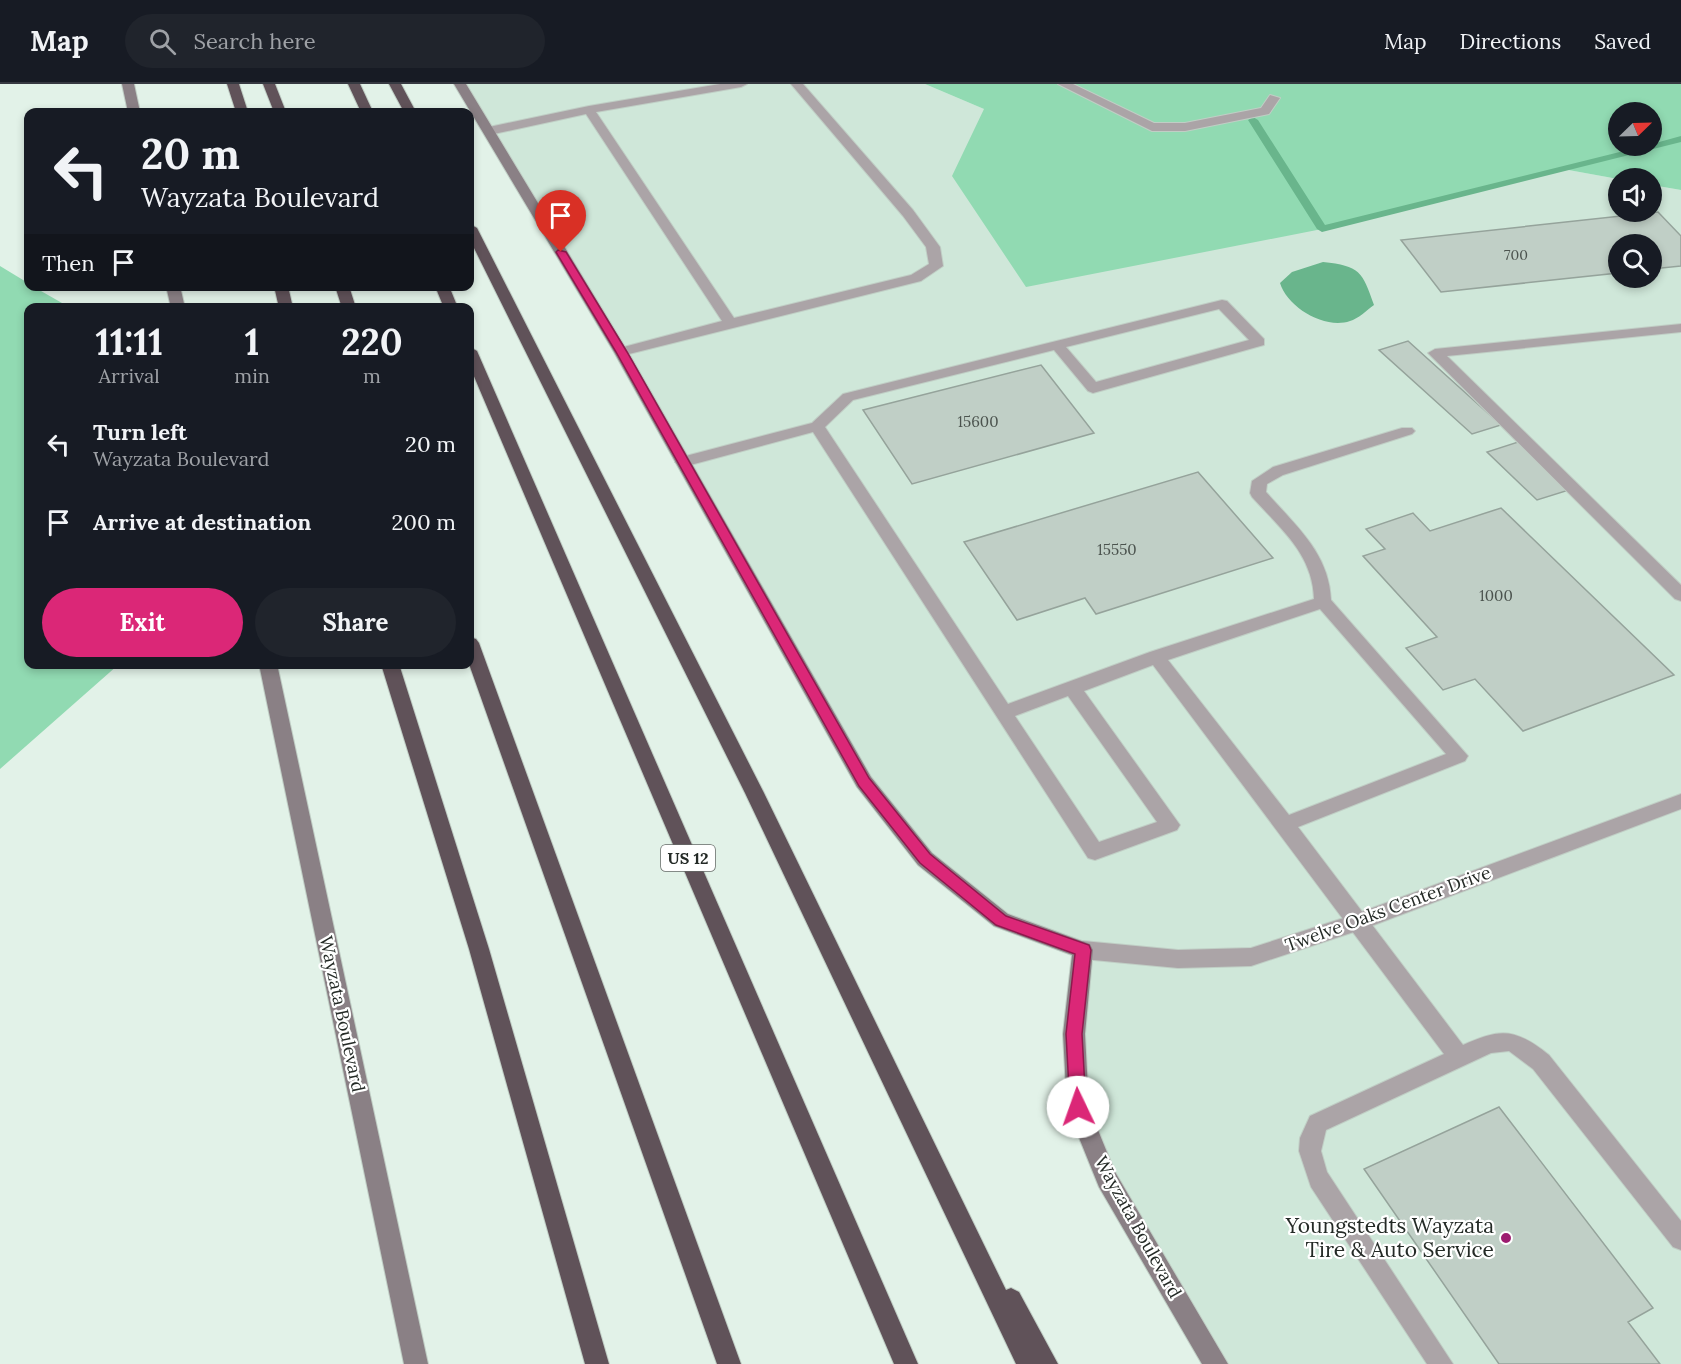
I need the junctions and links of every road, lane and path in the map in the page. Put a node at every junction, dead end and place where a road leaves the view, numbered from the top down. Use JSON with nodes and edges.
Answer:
{"nodes":[{"id":1,"x":128,"y":84,"type":"edge"},
{"id":2,"x":233,"y":84,"type":"edge"},
{"id":3,"x":269,"y":84,"type":"edge"},
{"id":4,"x":354,"y":84,"type":"edge"},
{"id":5,"x":395,"y":84,"type":"edge"},
{"id":6,"x":460,"y":84,"type":"edge"},
{"id":7,"x":741,"y":84,"type":"edge"},
{"id":8,"x":797,"y":84,"type":"edge"},
{"id":9,"x":1064,"y":84,"type":"edge"},
{"id":10,"x":1274,"y":98,"type":"dead end"},
{"id":11,"x":133,"y":108,"type":"edge"},
{"id":12,"x":241,"y":108,"type":"edge"},
{"id":13,"x":278,"y":108,"type":"edge"},
{"id":14,"x":365,"y":108,"type":"edge"},
{"id":15,"x":408,"y":108,"type":"edge"},
{"id":16,"x":589,"y":110,"type":"junction"},
{"id":17,"x":489,"y":131,"type":"junction"},
{"id":18,"x":474,"y":236,"type":"edge"},
{"id":19,"x":730,"y":323,"type":"junction"},
{"id":20,"x":1681,"y":328,"type":"edge"},
{"id":21,"x":1057,"y":345,"type":"junction"},
{"id":22,"x":621,"y":352,"type":"junction"},
{"id":23,"x":474,"y":360,"type":"edge"},
{"id":24,"x":817,"y":426,"type":"junction"},
{"id":25,"x":1407,"y":431,"type":"dead end"},
{"id":26,"x":683,"y":462,"type":"junction"},
{"id":27,"x":1674,"y":579,"type":"edge"},
{"id":28,"x":1681,"y":595,"type":"edge"},
{"id":29,"x":1323,"y":602,"type":"junction"},
{"id":30,"x":474,"y":654,"type":"edge"},
{"id":31,"x":1156,"y":657,"type":"junction"},
{"id":32,"x":269,"y":669,"type":"edge"},
{"id":33,"x":392,"y":669,"type":"edge"},
{"id":34,"x":1072,"y":688,"type":"junction"},
{"id":35,"x":1004,"y":712,"type":"junction"},
{"id":36,"x":1681,"y":801,"type":"edge"},
{"id":37,"x":1285,"y":824,"type":"junction"},
{"id":38,"x":1359,"y":922,"type":"junction"},
{"id":39,"x":1083,"y":950,"type":"junction"},
{"id":40,"x":1459,"y":1057,"type":"junction"},
{"id":41,"x":922,"y":1138,"type":"junction"},
{"id":42,"x":1681,"y":1239,"type":"edge"},
{"id":43,"x":416,"y":1364,"type":"edge"},
{"id":44,"x":597,"y":1364,"type":"edge"},
{"id":45,"x":729,"y":1364,"type":"edge"},
{"id":46,"x":906,"y":1364,"type":"edge"},
{"id":47,"x":1029,"y":1364,"type":"edge"},
{"id":48,"x":1046,"y":1364,"type":"edge"},
{"id":49,"x":1216,"y":1364,"type":"edge"},
{"id":50,"x":1441,"y":1364,"type":"edge"}],
"edges":[{"from":1,"to":11,"type":"street"},
{"from":2,"to":12,"type":"highway"},
{"from":3,"to":13,"type":"highway"},
{"from":4,"to":14,"type":"highway"},
{"from":5,"to":15,"type":"highway"},
{"from":6,"to":17,"type":"street"},
{"from":7,"to":16,"type":"street"},
{"from":8,"to":19,"type":"street"},
{"from":9,"to":10,"type":"street"},
{"from":16,"to":17,"type":"street"},
{"from":16,"to":19,"type":"street"},
{"from":17,"to":22,"type":"street"},
{"from":18,"to":41,"type":"highway"},
{"from":19,"to":22,"type":"street"},
{"from":20,"to":27,"type":"street"},
{"from":21,"to":21,"type":"street"},
{"from":21,"to":24,"type":"street"},
{"from":22,"to":26,"type":"street"},
{"from":23,"to":46,"type":"highway","number":"US 12"},
{"from":24,"to":26,"type":"street"},
{"from":24,"to":35,"type":"street"},
{"from":25,"to":29,"type":"street"},
{"from":26,"to":39,"type":"street"},
{"from":27,"to":28,"type":"street"},
{"from":29,"to":31,"type":"street"},
{"from":29,"to":37,"type":"street"},
{"from":30,"to":45,"type":"highway"},
{"from":31,"to":34,"type":"street"},
{"from":31,"to":37,"type":"street"},
{"from":32,"to":43,"type":"street","name":"Wayzata Boulevard"},
{"from":33,"to":44,"type":"highway"},
{"from":34,"to":35,"type":"street"},
{"from":34,"to":35,"type":"street"},
{"from":36,"to":38,"type":"street","name":"Twelve Oaks Center Drive"},
{"from":37,"to":38,"type":"street"},
{"from":38,"to":39,"type":"street","name":"Twelve Oaks Center Drive"},
{"from":38,"to":40,"type":"street"},
{"from":39,"to":49,"type":"street","name":"Wayzata Boulevard"},
{"from":40,"to":42,"type":"street"},
{"from":40,"to":50,"type":"street"},
{"from":41,"to":47,"type":"highway"},
{"from":41,"to":48,"type":"highway"}]}
